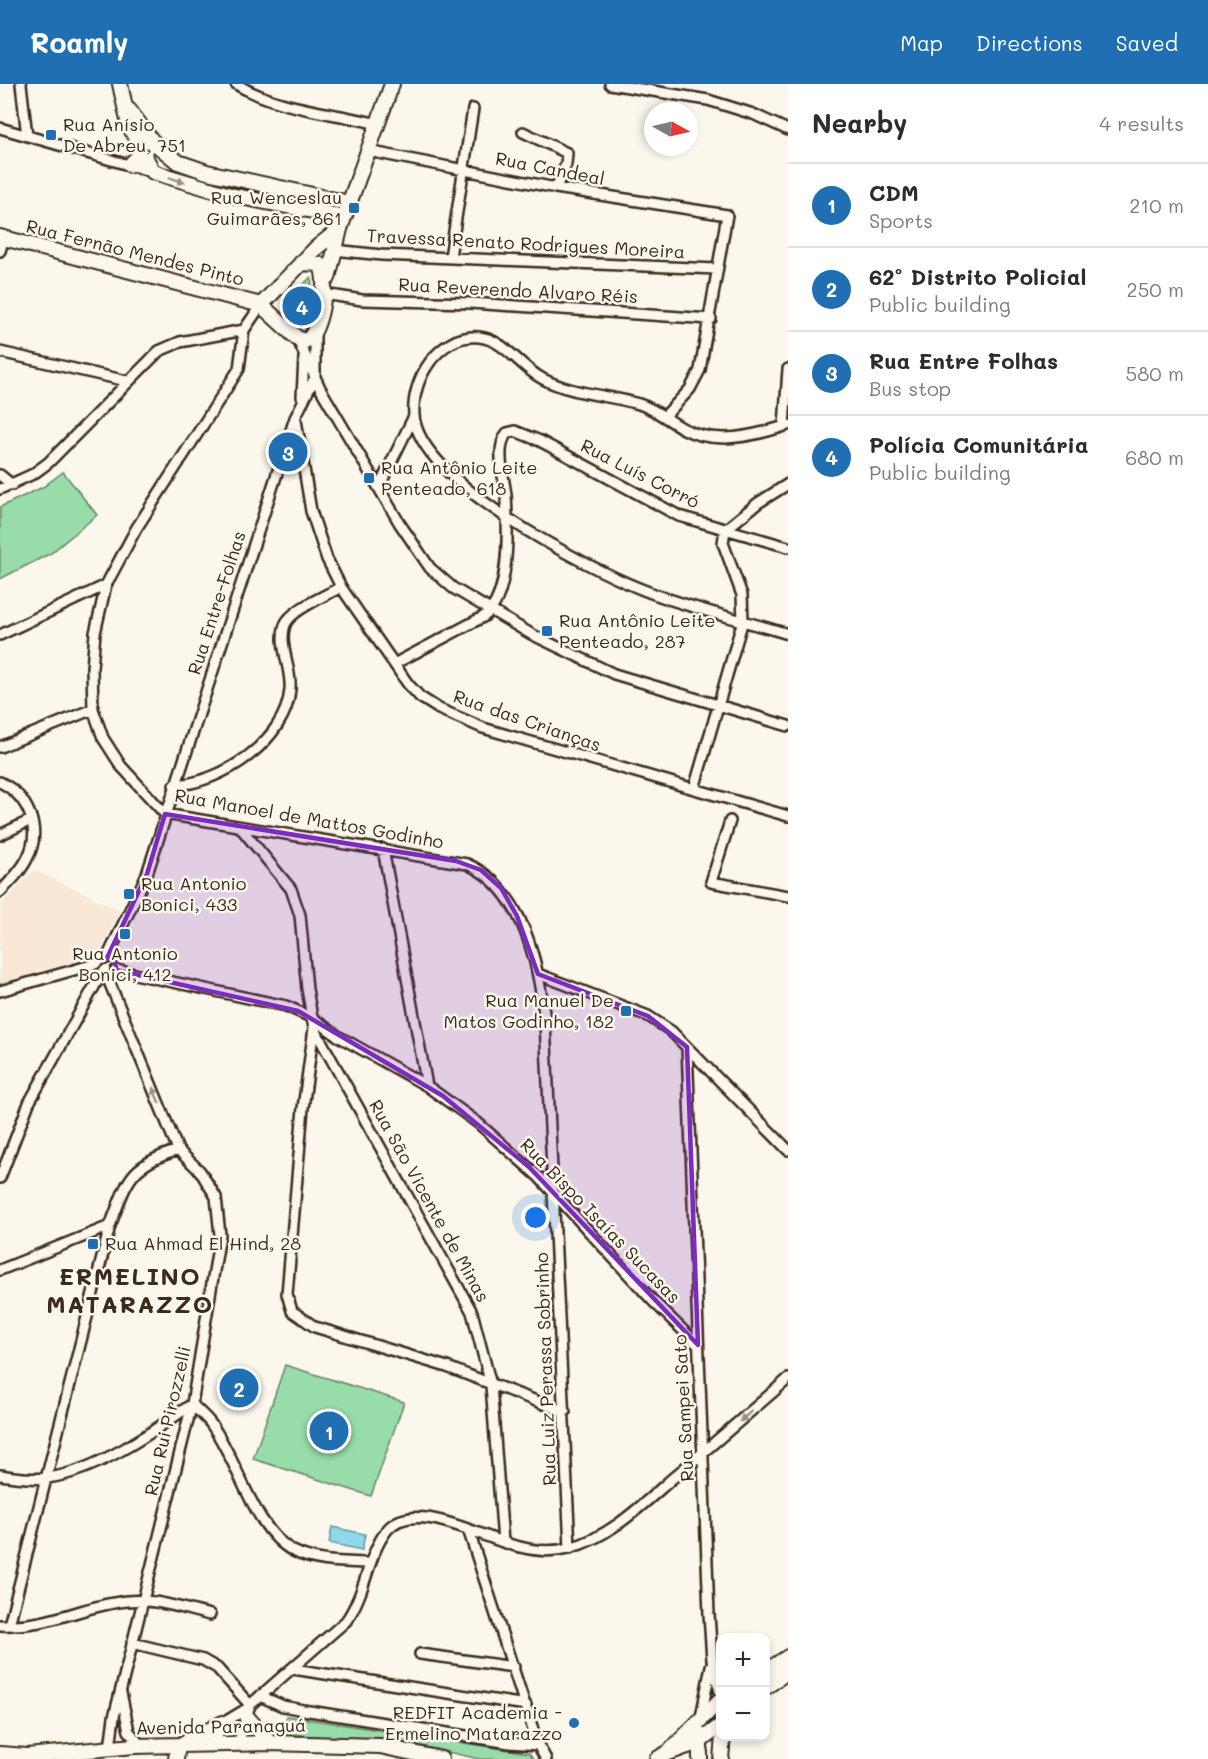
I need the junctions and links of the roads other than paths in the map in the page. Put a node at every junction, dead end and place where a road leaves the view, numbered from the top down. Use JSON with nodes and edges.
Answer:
{"nodes":[{"id":1,"x":21,"y":84,"type":"edge"},
{"id":2,"x":120,"y":84,"type":"edge"},
{"id":3,"x":236,"y":84,"type":"edge"},
{"id":4,"x":392,"y":84,"type":"edge"},
{"id":5,"x":616,"y":84,"type":"edge"},
{"id":6,"x":124,"y":103,"type":"junction"},
{"id":7,"x":473,"y":109,"type":"dead end"},
{"id":8,"x":378,"y":124,"type":"junction"},
{"id":9,"x":0,"y":128,"type":"edge"},
{"id":10,"x":788,"y":130,"type":"edge"},
{"id":11,"x":523,"y":132,"type":"dead end"},
{"id":12,"x":27,"y":136,"type":"junction"},
{"id":13,"x":152,"y":141,"type":"junction"},
{"id":14,"x":368,"y":151,"type":"junction"},
{"id":15,"x":141,"y":152,"type":"junction"},
{"id":16,"x":130,"y":165,"type":"junction"},
{"id":17,"x":464,"y":169,"type":"junction"},
{"id":18,"x":153,"y":172,"type":"junction"},
{"id":19,"x":556,"y":188,"type":"junction"},
{"id":20,"x":344,"y":216,"type":"junction"},
{"id":21,"x":1,"y":242,"type":"edge"},
{"id":22,"x":334,"y":250,"type":"junction"},
{"id":23,"x":450,"y":257,"type":"junction"},
{"id":24,"x":301,"y":263,"type":"junction"},
{"id":25,"x":717,"y":269,"type":"junction"},
{"id":26,"x":324,"y":294,"type":"junction"},
{"id":27,"x":261,"y":305,"type":"junction"},
{"id":28,"x":711,"y":319,"type":"junction"},
{"id":29,"x":244,"y":330,"type":"junction"},
{"id":30,"x":315,"y":333,"type":"junction"},
{"id":31,"x":297,"y":338,"type":"junction"},
{"id":32,"x":0,"y":352,"type":"edge"},
{"id":33,"x":304,"y":355,"type":"junction"},
{"id":34,"x":788,"y":369,"type":"edge"},
{"id":35,"x":315,"y":377,"type":"junction"},
{"id":36,"x":127,"y":381,"type":"junction"},
{"id":37,"x":301,"y":402,"type":"junction"},
{"id":38,"x":414,"y":416,"type":"junction"},
{"id":39,"x":665,"y":416,"type":"junction"},
{"id":40,"x":296,"y":418,"type":"junction"},
{"id":41,"x":786,"y":426,"type":"edge"},
{"id":42,"x":0,"y":475,"type":"edge"},
{"id":43,"x":12,"y":484,"type":"junction"},
{"id":44,"x":788,"y":484,"type":"edge"},
{"id":45,"x":379,"y":487,"type":"junction"},
{"id":46,"x":0,"y":489,"type":"edge"},
{"id":47,"x":507,"y":517,"type":"junction"},
{"id":48,"x":725,"y":530,"type":"junction"},
{"id":49,"x":788,"y":548,"type":"edge"},
{"id":50,"x":106,"y":585,"type":"junction"},
{"id":51,"x":341,"y":587,"type":"junction"},
{"id":52,"x":492,"y":612,"type":"junction"},
{"id":53,"x":743,"y":620,"type":"junction"},
{"id":54,"x":788,"y":634,"type":"edge"},
{"id":55,"x":0,"y":635,"type":"edge"},
{"id":56,"x":394,"y":664,"type":"junction"},
{"id":57,"x":719,"y":706,"type":"junction"},
{"id":58,"x":93,"y":709,"type":"junction"},
{"id":59,"x":788,"y":726,"type":"edge"},
{"id":60,"x":0,"y":747,"type":"edge"},
{"id":61,"x":0,"y":782,"type":"edge"},
{"id":62,"x":174,"y":785,"type":"junction"},
{"id":63,"x":694,"y":789,"type":"junction"},
{"id":64,"x":165,"y":814,"type":"junction"},
{"id":65,"x":788,"y":816,"type":"edge"},
{"id":66,"x":31,"y":820,"type":"junction"},
{"id":67,"x":730,"y":821,"type":"dead end"},
{"id":68,"x":240,"y":827,"type":"junction"},
{"id":69,"x":0,"y":835,"type":"edge"},
{"id":70,"x":383,"y":849,"type":"junction"},
{"id":71,"x":0,"y":892,"type":"edge"},
{"id":72,"x":788,"y":896,"type":"edge"},
{"id":73,"x":107,"y":958,"type":"junction"},
{"id":74,"x":95,"y":964,"type":"junction"},
{"id":75,"x":116,"y":970,"type":"junction"},
{"id":76,"x":538,"y":974,"type":"junction"},
{"id":77,"x":104,"y":979,"type":"junction"},
{"id":78,"x":0,"y":991,"type":"edge"},
{"id":79,"x":311,"y":1017,"type":"junction"},
{"id":80,"x":314,"y":1028,"type":"junction"},
{"id":81,"x":687,"y":1047,"type":"junction"},
{"id":82,"x":427,"y":1086,"type":"junction"},
{"id":83,"x":178,"y":1150,"type":"junction"},
{"id":84,"x":788,"y":1150,"type":"edge"},
{"id":85,"x":0,"y":1178,"type":"edge"},
{"id":86,"x":555,"y":1196,"type":"junction"},
{"id":87,"x":110,"y":1226,"type":"junction"},
{"id":88,"x":0,"y":1270,"type":"edge"},
{"id":89,"x":698,"y":1345,"type":"junction"},
{"id":90,"x":788,"y":1379,"type":"edge"},
{"id":91,"x":491,"y":1385,"type":"junction"},
{"id":92,"x":192,"y":1404,"type":"junction"},
{"id":93,"x":565,"y":1412,"type":"junction"},
{"id":94,"x":703,"y":1453,"type":"junction"},
{"id":95,"x":0,"y":1475,"type":"edge"},
{"id":96,"x":45,"y":1479,"type":"junction"},
{"id":97,"x":468,"y":1529,"type":"junction"},
{"id":98,"x":503,"y":1542,"type":"junction"},
{"id":99,"x":570,"y":1548,"type":"junction"},
{"id":100,"x":370,"y":1563,"type":"junction"},
{"id":101,"x":142,"y":1600,"type":"junction"},
{"id":102,"x":210,"y":1615,"type":"dead end"},
{"id":103,"x":4,"y":1625,"type":"edge"},
{"id":104,"x":132,"y":1643,"type":"junction"},
{"id":105,"x":420,"y":1653,"type":"dead end"},
{"id":106,"x":788,"y":1657,"type":"edge"},
{"id":107,"x":712,"y":1660,"type":"junction"},
{"id":108,"x":514,"y":1667,"type":"junction"},
{"id":109,"x":770,"y":1668,"type":"edge"},
{"id":110,"x":293,"y":1669,"type":"junction"},
{"id":111,"x":788,"y":1671,"type":"edge"},
{"id":112,"x":719,"y":1687,"type":"edge"},
{"id":113,"x":766,"y":1687,"type":"edge"},
{"id":114,"x":121,"y":1692,"type":"junction"},
{"id":115,"x":260,"y":1696,"type":"junction"},
{"id":116,"x":716,"y":1704,"type":"edge"},
{"id":117,"x":526,"y":1705,"type":"junction"},
{"id":118,"x":248,"y":1710,"type":"junction"},
{"id":119,"x":701,"y":1717,"type":"junction"},
{"id":120,"x":223,"y":1723,"type":"junction"},
{"id":121,"x":716,"y":1729,"type":"edge"},
{"id":122,"x":723,"y":1741,"type":"edge"},
{"id":123,"x":699,"y":1742,"type":"junction"},
{"id":124,"x":270,"y":1743,"type":"junction"},
{"id":125,"x":238,"y":1744,"type":"junction"},
{"id":126,"x":213,"y":1745,"type":"junction"},
{"id":127,"x":141,"y":1746,"type":"junction"},
{"id":128,"x":110,"y":1748,"type":"junction"},
{"id":129,"x":539,"y":1751,"type":"edge"},
{"id":130,"x":177,"y":1752,"type":"edge"},
{"id":131,"x":0,"y":1754,"type":"edge"},
{"id":132,"x":27,"y":1756,"type":"junction"},
{"id":133,"x":663,"y":1756,"type":"edge"},
{"id":134,"x":48,"y":1759,"type":"edge"},
{"id":135,"x":441,"y":1759,"type":"edge"},
{"id":136,"x":546,"y":1759,"type":"edge"},
{"id":137,"x":700,"y":1759,"type":"edge"},
{"id":138,"x":721,"y":1759,"type":"edge"}],
"edges":[{"from":1,"to":12,"type":"street"},
{"from":2,"to":6,"type":"street"},
{"from":3,"to":8,"type":"street"},
{"from":4,"to":8,"type":"street"},
{"from":5,"to":10,"type":"street"},
{"from":6,"to":13,"type":"street"},
{"from":6,"to":15,"type":"street"},
{"from":7,"to":17,"type":"street"},
{"from":8,"to":14,"type":"street"},
{"from":9,"to":12,"type":"street"},
{"from":11,"to":19,"type":"street"},
{"from":12,"to":16,"type":"street"},
{"from":13,"to":15,"type":"street"},
{"from":13,"to":20,"type":"street"},
{"from":14,"to":17,"type":"street","name":"Rua Candeal"},
{"from":14,"to":20,"type":"street"},
{"from":15,"to":16,"type":"street"},
{"from":15,"to":18,"type":"street"},
{"from":16,"to":18,"type":"street"},
{"from":17,"to":19,"type":"street","name":"Rua Candeal"},
{"from":17,"to":23,"type":"street"},
{"from":18,"to":20,"type":"street","one_way":true},
{"from":19,"to":25,"type":"street","name":"Rua Candeal"},
{"from":20,"to":22,"type":"street"},
{"from":20,"to":24,"type":"street"},
{"from":21,"to":27,"type":"street","name":"Rua Fernão Mendes Pinto"},
{"from":22,"to":23,"type":"street","name":"Travessa Renato Rodrigues Moreira"},
{"from":22,"to":26,"type":"street"},
{"from":23,"to":25,"type":"street","name":"Travessa Renato Rodrigues Moreira"},
{"from":24,"to":26,"type":"street"},
{"from":24,"to":27,"type":"street"},
{"from":25,"to":28,"type":"street"},
{"from":26,"to":28,"type":"street","name":"Rua Reverendo Alvaro Réis"},
{"from":26,"to":30,"type":"street"},
{"from":27,"to":29,"type":"street","name":"Rua Manoel de Mattos Godinho"},
{"from":27,"to":31,"type":"street"},
{"from":28,"to":39,"type":"street"},
{"from":29,"to":36,"type":"street"},
{"from":29,"to":50,"type":"street","name":"Rua Manoel de Mattos Godinho"},
{"from":30,"to":31,"type":"street"},
{"from":30,"to":35,"type":"street"},
{"from":31,"to":33,"type":"street"},
{"from":32,"to":36,"type":"street"},
{"from":33,"to":35,"type":"street"},
{"from":33,"to":37,"type":"street","name":"Rua Entre-Folhas"},
{"from":34,"to":41,"type":"street"},
{"from":35,"to":37,"type":"street","name":"Rua Entre-Folhas"},
{"from":35,"to":45,"type":"street"},
{"from":36,"to":43,"type":"street"},
{"from":37,"to":40,"type":"street","name":"Rua Entre-Folhas"},
{"from":38,"to":39,"type":"street"},
{"from":38,"to":45,"type":"street"},
{"from":38,"to":47,"type":"street"},
{"from":39,"to":41,"type":"street"},
{"from":40,"to":51,"type":"street","name":"Rua das Crianças"},
{"from":40,"to":62,"type":"street","name":"Rua Entre-Folhas"},
{"from":42,"to":43,"type":"street"},
{"from":43,"to":46,"type":"street"},
{"from":44,"to":48,"type":"street"},
{"from":45,"to":52,"type":"street"},
{"from":47,"to":48,"type":"street","name":"Rua Luís Corró"},
{"from":47,"to":52,"type":"street"},
{"from":47,"to":53,"type":"street"},
{"from":48,"to":49,"type":"street","name":"Rua Luís Corró"},
{"from":48,"to":53,"type":"street"},
{"from":50,"to":55,"type":"street"},
{"from":50,"to":58,"type":"street","name":"Rua Manoel de Mattos Godinho"},
{"from":51,"to":56,"type":"street","name":"Rua das Crianças"},
{"from":51,"to":62,"type":"street"},
{"from":52,"to":56,"type":"street"},
{"from":52,"to":57,"type":"street"},
{"from":53,"to":54,"type":"street"},
{"from":53,"to":57,"type":"street"},
{"from":56,"to":63,"type":"street","name":"Rua das Crianças"},
{"from":57,"to":59,"type":"street"},
{"from":57,"to":63,"type":"street"},
{"from":58,"to":60,"type":"street"},
{"from":58,"to":64,"type":"street","name":"Rua Manoel de Mattos Godinho"},
{"from":61,"to":66,"type":"street"},
{"from":62,"to":64,"type":"street","name":"Rua Entre-Folhas"},
{"from":63,"to":65,"type":"street","name":"Rua das Crianças"},
{"from":64,"to":68,"type":"street","name":"Rua Manoel de Mattos Godinho"},
{"from":64,"to":73,"type":"street","name":"Rua Entre-Folhas"},
{"from":66,"to":69,"type":"street"},
{"from":66,"to":71,"type":"street"},
{"from":67,"to":72,"type":"street"},
{"from":68,"to":70,"type":"street","name":"Rua Manoel de Mattos Godinho"},
{"from":68,"to":79,"type":"street"},
{"from":70,"to":76,"type":"street","name":"Rua Manoel de Mattos Godinho"},
{"from":70,"to":82,"type":"street"},
{"from":73,"to":74,"type":"street"},
{"from":73,"to":75,"type":"street"},
{"from":74,"to":77,"type":"street"},
{"from":74,"to":78,"type":"street"},
{"from":75,"to":77,"type":"street"},
{"from":75,"to":79,"type":"street","name":"Rua Bispo Isaías Sucasas"},
{"from":76,"to":81,"type":"street"},
{"from":76,"to":86,"type":"street","name":"Rua Luiz Perassa Sobrinho"},
{"from":83,"to":77,"type":"street","one_way":true},
{"from":77,"to":85,"type":"street"},
{"from":79,"to":80,"type":"street"},
{"from":79,"to":82,"type":"street","name":"Rua Bispo Isaías Sucasas"},
{"from":80,"to":91,"type":"street","name":"Rua São Vicente de Minas"},
{"from":80,"to":91,"type":"street"},
{"from":81,"to":84,"type":"street"},
{"from":81,"to":89,"type":"street","name":"Rua Sampei Sato"},
{"from":82,"to":86,"type":"street","name":"Rua Bispo Isaías Sucasas"},
{"from":83,"to":87,"type":"street"},
{"from":83,"to":92,"type":"street","name":"Rua Rui Pirozzelli"},
{"from":86,"to":89,"type":"street","name":"Rua Bispo Isaías Sucasas"},
{"from":86,"to":93,"type":"street","name":"Rua Luiz Perassa Sobrinho"},
{"from":87,"to":88,"type":"street"},
{"from":87,"to":96,"type":"street"},
{"from":89,"to":94,"type":"street","name":"Rua Sampei Sato"},
{"from":90,"to":94,"type":"street","one_way":true},
{"from":91,"to":93,"type":"street"},
{"from":91,"to":98,"type":"street","name":"Rua São Vicente de Minas"},
{"from":92,"to":96,"type":"street"},
{"from":92,"to":100,"type":"street"},
{"from":92,"to":101,"type":"street","name":"Rua Rui Pirozzelli"},
{"from":93,"to":99,"type":"street","name":"Rua Luiz Perassa Sobrinho"},
{"from":94,"to":99,"type":"street"},
{"from":94,"to":107,"type":"street","name":"Rua Sampei Sato"},
{"from":95,"to":96,"type":"street"},
{"from":96,"to":103,"type":"street"},
{"from":97,"to":98,"type":"street"},
{"from":97,"to":100,"type":"street"},
{"from":97,"to":108,"type":"street"},
{"from":98,"to":99,"type":"street"},
{"from":100,"to":110,"type":"street"},
{"from":101,"to":102,"type":"street"},
{"from":101,"to":103,"type":"street"},
{"from":101,"to":104,"type":"street","name":"Rua Rui Pirozzelli"},
{"from":104,"to":114,"type":"street","name":"Rua Rui Pirozzelli"},
{"from":104,"to":118,"type":"street"},
{"from":105,"to":108,"type":"street"},
{"from":106,"to":109,"type":"street"},
{"from":107,"to":112,"type":"street","name":"Rua Sampei Sato"},
{"from":107,"to":119,"type":"street","name":"Rua Sampei Sato"},
{"from":108,"to":117,"type":"street"},
{"from":110,"to":115,"type":"street"},
{"from":110,"to":117,"type":"street"},
{"from":111,"to":113,"type":"street"},
{"from":114,"to":127,"type":"street","name":"Rua Rui Pirozzelli"},
{"from":114,"to":128,"type":"street","name":"Rua Rui Pirozzelli"},
{"from":115,"to":118,"type":"street"},
{"from":115,"to":129,"type":"street"},
{"from":116,"to":119,"type":"street"},
{"from":117,"to":129,"type":"street"},
{"from":118,"to":120,"type":"street"},
{"from":118,"to":124,"type":"street"},
{"from":118,"to":125,"type":"street"},
{"from":119,"to":123,"type":"street"},
{"from":119,"to":133,"type":"street"},
{"from":120,"to":126,"type":"street"},
{"from":120,"to":130,"type":"street"},
{"from":121,"to":123,"type":"street"},
{"from":122,"to":138,"type":"street"},
{"from":123,"to":133,"type":"street"},
{"from":123,"to":137,"type":"street"},
{"from":124,"to":125,"type":"street","name":"Avenida Paranaguá"},
{"from":124,"to":135,"type":"street","name":"Avenida Paranaguá"},
{"from":125,"to":126,"type":"street","name":"Avenida Paranaguá"},
{"from":126,"to":130,"type":"street","name":"Avenida Paranaguá"},
{"from":127,"to":128,"type":"street","name":"Avenida Paranaguá"},
{"from":127,"to":130,"type":"street","name":"Avenida Paranaguá"},
{"from":128,"to":132,"type":"street","name":"Avenida Paranaguá"},
{"from":129,"to":136,"type":"street"},
{"from":131,"to":132,"type":"street","name":"Avenida Paranaguá"},
{"from":132,"to":134,"type":"street"}]}
